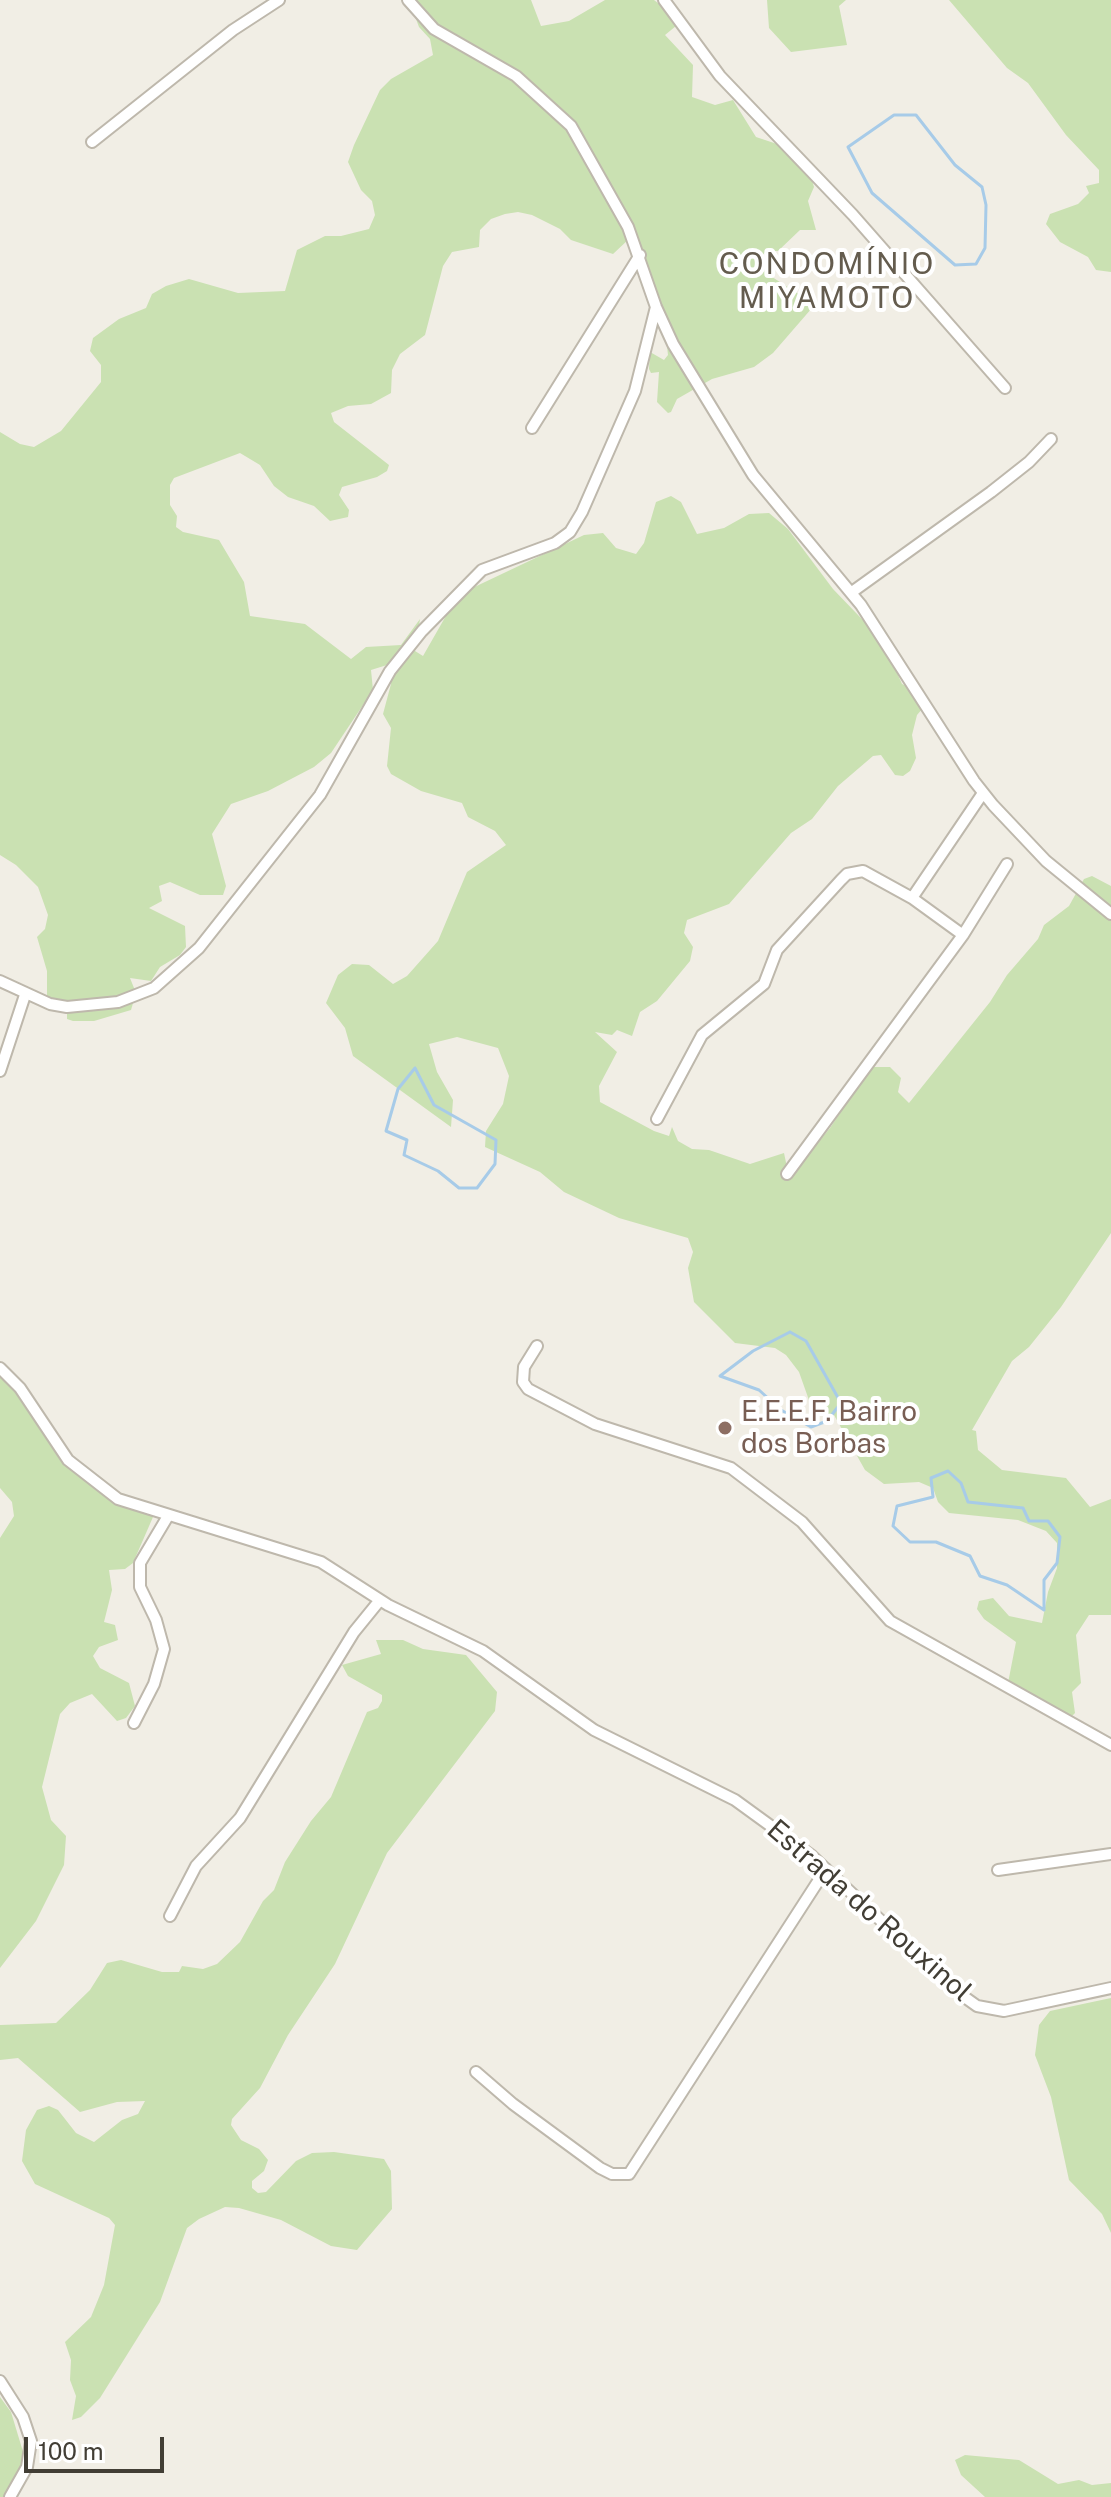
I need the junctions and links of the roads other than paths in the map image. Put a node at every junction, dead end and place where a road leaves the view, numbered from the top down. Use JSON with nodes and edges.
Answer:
{"nodes":[{"id":1,"x":279,"y":0,"type":"edge"},
{"id":2,"x":408,"y":0,"type":"edge"},
{"id":3,"x":664,"y":0,"type":"edge"},
{"id":4,"x":92,"y":142,"type":"dead end"},
{"id":5,"x":640,"y":255,"type":"junction"},
{"id":6,"x":656,"y":307,"type":"junction"},
{"id":7,"x":1005,"y":388,"type":"dead end"},
{"id":8,"x":532,"y":428,"type":"dead end"},
{"id":9,"x":1051,"y":439,"type":"dead end"},
{"id":10,"x":852,"y":592,"type":"junction"},
{"id":11,"x":983,"y":793,"type":"junction"},
{"id":12,"x":1007,"y":864,"type":"dead end"},
{"id":13,"x":912,"y":898,"type":"junction"},
{"id":14,"x":1111,"y":914,"type":"edge"},
{"id":15,"x":963,"y":935,"type":"junction"},
{"id":16,"x":0,"y":981,"type":"edge"},
{"id":17,"x":25,"y":995,"type":"junction"},
{"id":18,"x":0,"y":1071,"type":"edge"},
{"id":19,"x":657,"y":1119,"type":"dead end"},
{"id":20,"x":787,"y":1174,"type":"dead end"},
{"id":21,"x":537,"y":1346,"type":"dead end"},
{"id":22,"x":0,"y":1368,"type":"edge"},
{"id":23,"x":168,"y":1516,"type":"junction"},
{"id":24,"x":380,"y":1600,"type":"junction"},
{"id":25,"x":134,"y":1723,"type":"dead end"},
{"id":26,"x":1111,"y":1745,"type":"edge"},
{"id":27,"x":1111,"y":1854,"type":"edge"},
{"id":28,"x":826,"y":1869,"type":"junction"},
{"id":29,"x":998,"y":1870,"type":"dead end"},
{"id":30,"x":170,"y":1916,"type":"dead end"},
{"id":31,"x":1111,"y":1988,"type":"edge"},
{"id":32,"x":476,"y":2072,"type":"dead end"},
{"id":33,"x":0,"y":2381,"type":"edge"},
{"id":34,"x":10,"y":2497,"type":"edge"}],
"edges":[{"from":1,"to":4,"type":"street"},
{"from":2,"to":5,"type":"street"},
{"from":3,"to":7,"type":"street"},
{"from":5,"to":6,"type":"street"},
{"from":5,"to":8,"type":"street"},
{"from":6,"to":10,"type":"street"},
{"from":6,"to":17,"type":"street"},
{"from":9,"to":10,"type":"street"},
{"from":10,"to":11,"type":"street"},
{"from":11,"to":13,"type":"street"},
{"from":11,"to":14,"type":"street"},
{"from":12,"to":15,"type":"street"},
{"from":13,"to":15,"type":"street"},
{"from":13,"to":19,"type":"street"},
{"from":15,"to":20,"type":"street"},
{"from":16,"to":17,"type":"street"},
{"from":17,"to":18,"type":"street"},
{"from":21,"to":26,"type":"street"},
{"from":22,"to":23,"type":"street","name":"Estrada do Rouxinol"},
{"from":23,"to":24,"type":"street","name":"Estrada do Rouxinol"},
{"from":23,"to":25,"type":"street"},
{"from":24,"to":28,"type":"street","name":"Estrada do Rouxinol"},
{"from":24,"to":30,"type":"street"},
{"from":27,"to":29,"type":"street"},
{"from":28,"to":31,"type":"street","name":"Estrada do Rouxinol"},
{"from":28,"to":32,"type":"street"},
{"from":33,"to":34,"type":"street"}]}
